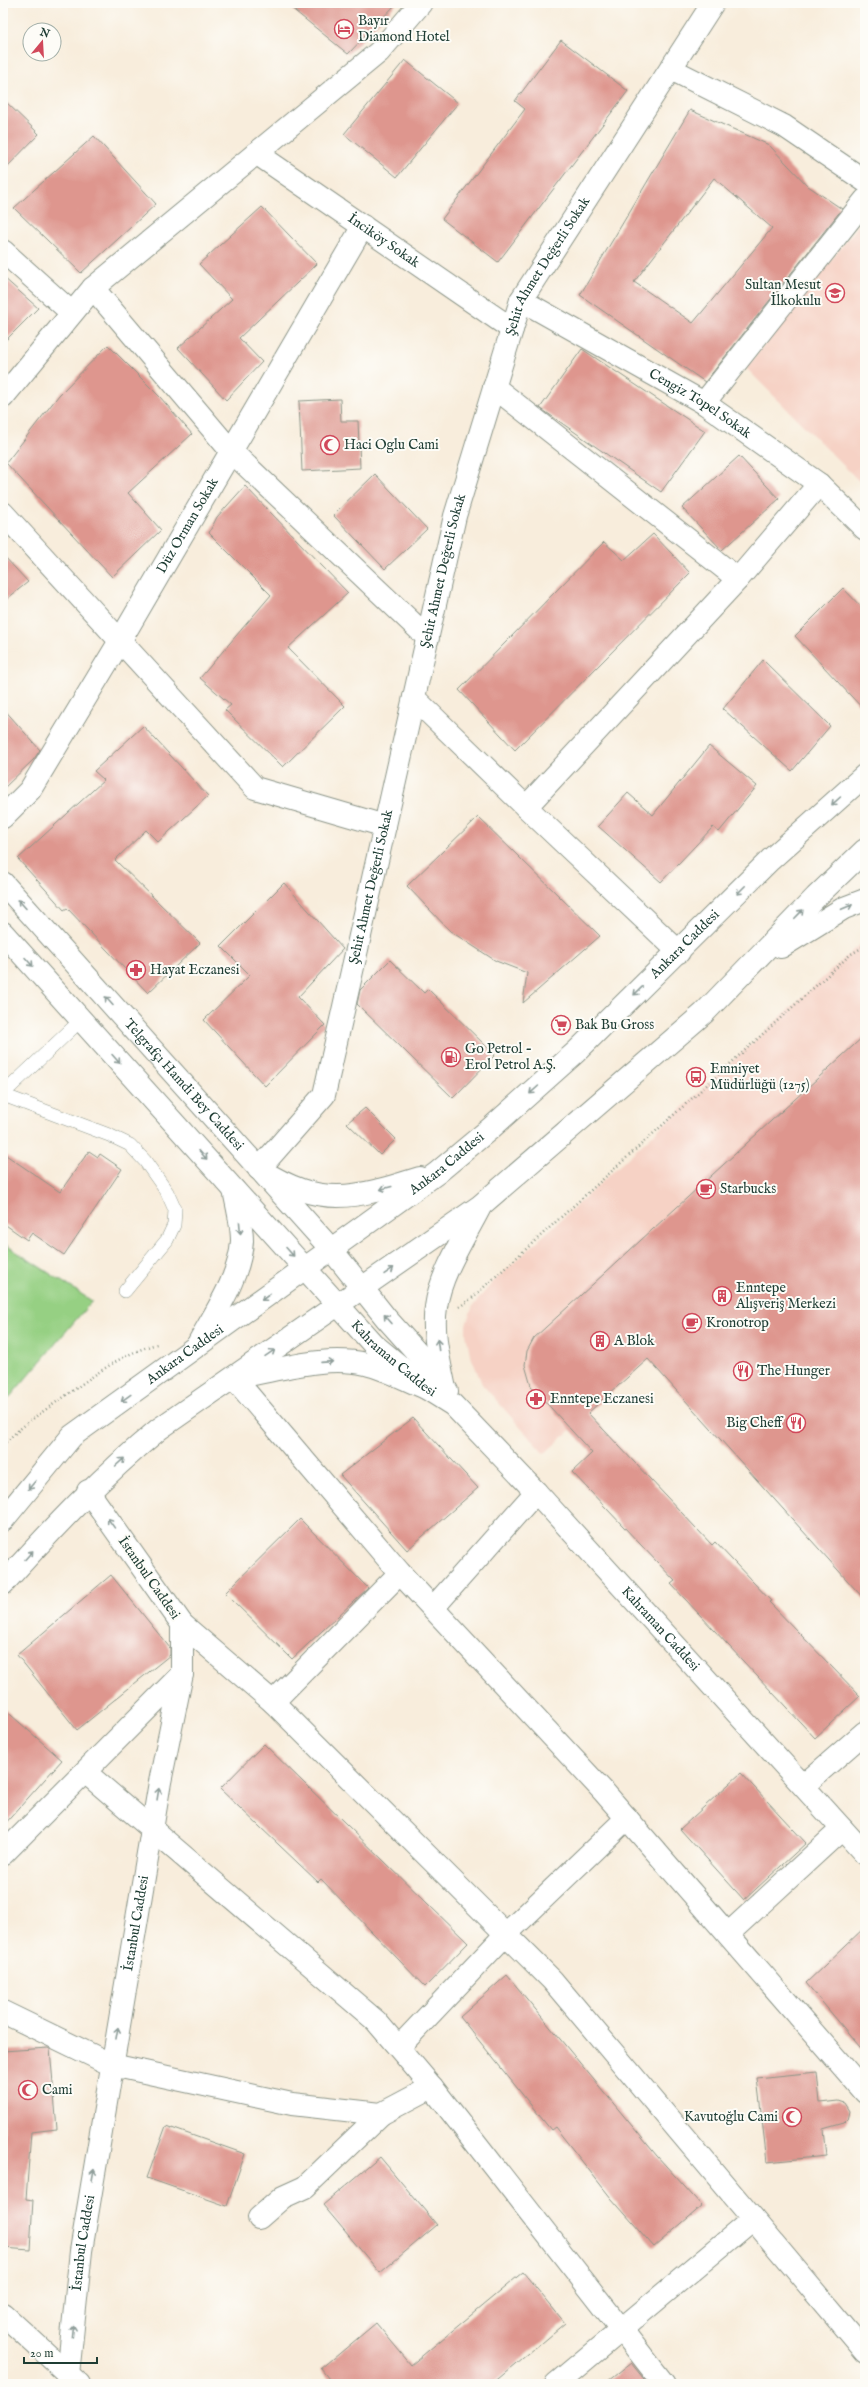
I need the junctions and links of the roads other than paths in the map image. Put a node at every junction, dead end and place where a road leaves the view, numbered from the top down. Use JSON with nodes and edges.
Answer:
{"nodes":[{"id":1,"x":422,"y":3,"type":"edge"},
{"id":2,"x":713,"y":3,"type":"edge"},
{"id":3,"x":671,"y":69,"type":"junction"},
{"id":4,"x":256,"y":153,"type":"junction"},
{"id":5,"x":865,"y":181,"type":"edge"},
{"id":6,"x":865,"y":200,"type":"edge"},
{"id":7,"x":363,"y":226,"type":"junction"},
{"id":8,"x":3,"y":251,"type":"edge"},
{"id":9,"x":93,"y":288,"type":"junction"},
{"id":10,"x":521,"y":300,"type":"junction"},
{"id":11,"x":72,"y":313,"type":"junction"},
{"id":12,"x":512,"y":328,"type":"junction"},
{"id":13,"x":494,"y":387,"type":"junction"},
{"id":14,"x":3,"y":397,"type":"edge"},
{"id":15,"x":704,"y":403,"type":"junction"},
{"id":16,"x":231,"y":452,"type":"junction"},
{"id":17,"x":819,"y":484,"type":"junction"},
{"id":18,"x":3,"y":513,"type":"edge"},
{"id":19,"x":865,"y":529,"type":"edge"},
{"id":20,"x":738,"y":579,"type":"junction"},
{"id":21,"x":428,"y":638,"type":"junction"},
{"id":22,"x":120,"y":641,"type":"junction"},
{"id":23,"x":414,"y":698,"type":"junction"},
{"id":24,"x":865,"y":775,"type":"edge"},
{"id":25,"x":526,"y":807,"type":"junction"},
{"id":26,"x":3,"y":817,"type":"edge"},
{"id":27,"x":386,"y":826,"type":"junction"},
{"id":28,"x":865,"y":850,"type":"edge"},
{"id":29,"x":3,"y":883,"type":"edge"},
{"id":30,"x":865,"y":900,"type":"edge"},
{"id":31,"x":3,"y":933,"type":"edge"},
{"id":32,"x":679,"y":952,"type":"junction"},
{"id":33,"x":704,"y":1013,"type":"junction"},
{"id":34,"x":81,"y":1020,"type":"junction"},
{"id":35,"x":3,"y":1095,"type":"edge"},
{"id":36,"x":259,"y":1169,"type":"junction"},
{"id":37,"x":436,"y":1173,"type":"junction"},
{"id":38,"x":234,"y":1190,"type":"junction"},
{"id":39,"x":480,"y":1206,"type":"junction"},
{"id":40,"x":331,"y":1249,"type":"junction"},
{"id":41,"x":305,"y":1269,"type":"junction"},
{"id":42,"x":362,"y":1289,"type":"junction"},
{"id":43,"x":125,"y":1291,"type":"dead end"},
{"id":44,"x":339,"y":1305,"type":"junction"},
{"id":45,"x":195,"y":1348,"type":"junction"},
{"id":46,"x":234,"y":1378,"type":"junction"},
{"id":47,"x":435,"y":1386,"type":"junction"},
{"id":48,"x":88,"y":1491,"type":"junction"},
{"id":49,"x":536,"y":1492,"type":"junction"},
{"id":50,"x":3,"y":1520,"type":"edge"},
{"id":51,"x":400,"y":1573,"type":"junction"},
{"id":52,"x":3,"y":1584,"type":"edge"},
{"id":53,"x":433,"y":1608,"type":"junction"},
{"id":54,"x":182,"y":1624,"type":"junction"},
{"id":55,"x":182,"y":1674,"type":"junction"},
{"id":56,"x":273,"y":1702,"type":"junction"},
{"id":57,"x":865,"y":1732,"type":"edge"},
{"id":58,"x":85,"y":1772,"type":"junction"},
{"id":59,"x":804,"y":1785,"type":"junction"},
{"id":60,"x":626,"y":1818,"type":"junction"},
{"id":61,"x":842,"y":1829,"type":"junction"},
{"id":62,"x":152,"y":1830,"type":"junction"},
{"id":63,"x":3,"y":1854,"type":"edge"},
{"id":64,"x":865,"y":1854,"type":"edge"},
{"id":65,"x":506,"y":1934,"type":"junction"},
{"id":66,"x":728,"y":1934,"type":"junction"},
{"id":67,"x":3,"y":2012,"type":"edge"},
{"id":68,"x":399,"y":2048,"type":"junction"},
{"id":69,"x":112,"y":2065,"type":"junction"},
{"id":70,"x":432,"y":2087,"type":"junction"},
{"id":71,"x":865,"y":2092,"type":"edge"},
{"id":72,"x":381,"y":2114,"type":"junction"},
{"id":73,"x":259,"y":2218,"type":"dead end"},
{"id":74,"x":753,"y":2219,"type":"junction"},
{"id":75,"x":3,"y":2314,"type":"edge"},
{"id":76,"x":622,"y":2328,"type":"junction"},
{"id":77,"x":865,"y":2352,"type":"edge"},
{"id":78,"x":72,"y":2381,"type":"edge"},
{"id":79,"x":556,"y":2384,"type":"edge"},
{"id":80,"x":664,"y":2384,"type":"edge"}],
"edges":[{"from":1,"to":4,"type":"street"},
{"from":2,"to":3,"type":"street","name":"Şehit Ahmet Değerli Sokak"},
{"from":3,"to":5,"type":"street"},
{"from":3,"to":10,"type":"street","name":"Şehit Ahmet Değerli Sokak"},
{"from":4,"to":7,"type":"street","name":"İnciköy Sokak"},
{"from":4,"to":9,"type":"street"},
{"from":6,"to":15,"type":"street"},
{"from":7,"to":12,"type":"street","name":"İnciköy Sokak"},
{"from":7,"to":16,"type":"street","name":"Düz Orman Sokak"},
{"from":8,"to":11,"type":"street"},
{"from":9,"to":11,"type":"street"},
{"from":9,"to":16,"type":"street"},
{"from":10,"to":12,"type":"street","name":"Şehit Ahmet Değerli Sokak"},
{"from":10,"to":15,"type":"street","name":"Cengiz Topel Sokak"},
{"from":11,"to":14,"type":"street"},
{"from":12,"to":13,"type":"street","name":"Şehit Ahmet Değerli Sokak"},
{"from":13,"to":20,"type":"street"},
{"from":13,"to":21,"type":"street","name":"Şehit Ahmet Değerli Sokak"},
{"from":15,"to":17,"type":"street","name":"Cengiz Topel Sokak"},
{"from":16,"to":21,"type":"street"},
{"from":16,"to":22,"type":"street","name":"Düz Orman Sokak"},
{"from":17,"to":19,"type":"street","name":"Cengiz Topel Sokak"},
{"from":17,"to":20,"type":"street"},
{"from":18,"to":22,"type":"street"},
{"from":20,"to":25,"type":"street"},
{"from":21,"to":23,"type":"street","name":"Şehit Ahmet Değerli Sokak"},
{"from":22,"to":26,"type":"street","name":"Düz Orman Sokak"},
{"from":22,"to":27,"type":"street"},
{"from":23,"to":25,"type":"street"},
{"from":23,"to":27,"type":"street","name":"Şehit Ahmet Değerli Sokak"},
{"from":24,"to":32,"type":"street","name":"Ankara Caddesi","one_way":true},
{"from":25,"to":32,"type":"street"},
{"from":27,"to":36,"type":"street","name":"Şehit Ahmet Değerli Sokak"},
{"from":33,"to":28,"type":"street","one_way":true},
{"from":36,"to":29,"type":"street","name":"Telgrafçı Hamdi Bey Caddesi","one_way":true},
{"from":33,"to":30,"type":"street","one_way":true},
{"from":31,"to":34,"type":"street","one_way":true},
{"from":32,"to":37,"type":"street","name":"Ankara Caddesi","one_way":true},
{"from":33,"to":39,"type":"street"},
{"from":34,"to":35,"type":"lane"},
{"from":34,"to":38,"type":"street","one_way":true},
{"from":35,"to":43,"type":"lane"},
{"from":37,"to":36,"type":"street","one_way":true},
{"from":36,"to":40,"type":"street","name":"Telgrafçı Hamdi Bey Caddesi"},
{"from":37,"to":40,"type":"street","name":"Ankara Caddesi"},
{"from":38,"to":41,"type":"street","one_way":true},
{"from":38,"to":45,"type":"street","one_way":true},
{"from":42,"to":39,"type":"street","one_way":true},
{"from":47,"to":39,"type":"street","one_way":true},
{"from":40,"to":41,"type":"street","name":"Ankara Caddesi"},
{"from":40,"to":42,"type":"street","name":"Telgrafçı Hamdi Bey Caddesi"},
{"from":41,"to":44,"type":"street"},
{"from":41,"to":45,"type":"street","name":"Ankara Caddesi","one_way":true},
{"from":42,"to":44,"type":"street"},
{"from":47,"to":42,"type":"street","name":"Kahraman Caddesi","one_way":true},
{"from":46,"to":44,"type":"street","one_way":true},
{"from":44,"to":47,"type":"street","name":"Kahraman Caddesi"},
{"from":45,"to":50,"type":"street","name":"Ankara Caddesi","one_way":true},
{"from":46,"to":47,"type":"street","one_way":true},
{"from":48,"to":46,"type":"street","one_way":true},
{"from":46,"to":51,"type":"street"},
{"from":47,"to":49,"type":"street","name":"Kahraman Caddesi"},
{"from":52,"to":48,"type":"street","one_way":true},
{"from":54,"to":48,"type":"street","name":"İstanbul Caddesi","one_way":true},
{"from":49,"to":53,"type":"street"},
{"from":49,"to":59,"type":"street","name":"Kahraman Caddesi"},
{"from":51,"to":53,"type":"street"},
{"from":51,"to":56,"type":"street"},
{"from":53,"to":60,"type":"street"},
{"from":54,"to":55,"type":"street","name":"İstanbul Caddesi"},
{"from":54,"to":56,"type":"street"},
{"from":55,"to":58,"type":"street"},
{"from":62,"to":55,"type":"street","name":"İstanbul Caddesi","one_way":true},
{"from":56,"to":65,"type":"street"},
{"from":57,"to":59,"type":"street"},
{"from":58,"to":62,"type":"street"},
{"from":58,"to":63,"type":"street"},
{"from":59,"to":61,"type":"street","name":"Kahraman Caddesi"},
{"from":60,"to":65,"type":"street"},
{"from":60,"to":66,"type":"street"},
{"from":61,"to":64,"type":"street","name":"Kahraman Caddesi"},
{"from":61,"to":66,"type":"street"},
{"from":62,"to":68,"type":"street"},
{"from":69,"to":62,"type":"street","name":"İstanbul Caddesi","one_way":true},
{"from":65,"to":68,"type":"street"},
{"from":65,"to":74,"type":"street"},
{"from":66,"to":71,"type":"street"},
{"from":67,"to":69,"type":"street"},
{"from":68,"to":70,"type":"street"},
{"from":69,"to":72,"type":"street"},
{"from":78,"to":69,"type":"street","name":"İstanbul Caddesi","one_way":true},
{"from":70,"to":72,"type":"street"},
{"from":70,"to":76,"type":"street"},
{"from":72,"to":73,"type":"street"},
{"from":74,"to":76,"type":"street"},
{"from":74,"to":77,"type":"street"},
{"from":75,"to":78,"type":"street"},
{"from":76,"to":79,"type":"street"},
{"from":76,"to":80,"type":"street"}]}
